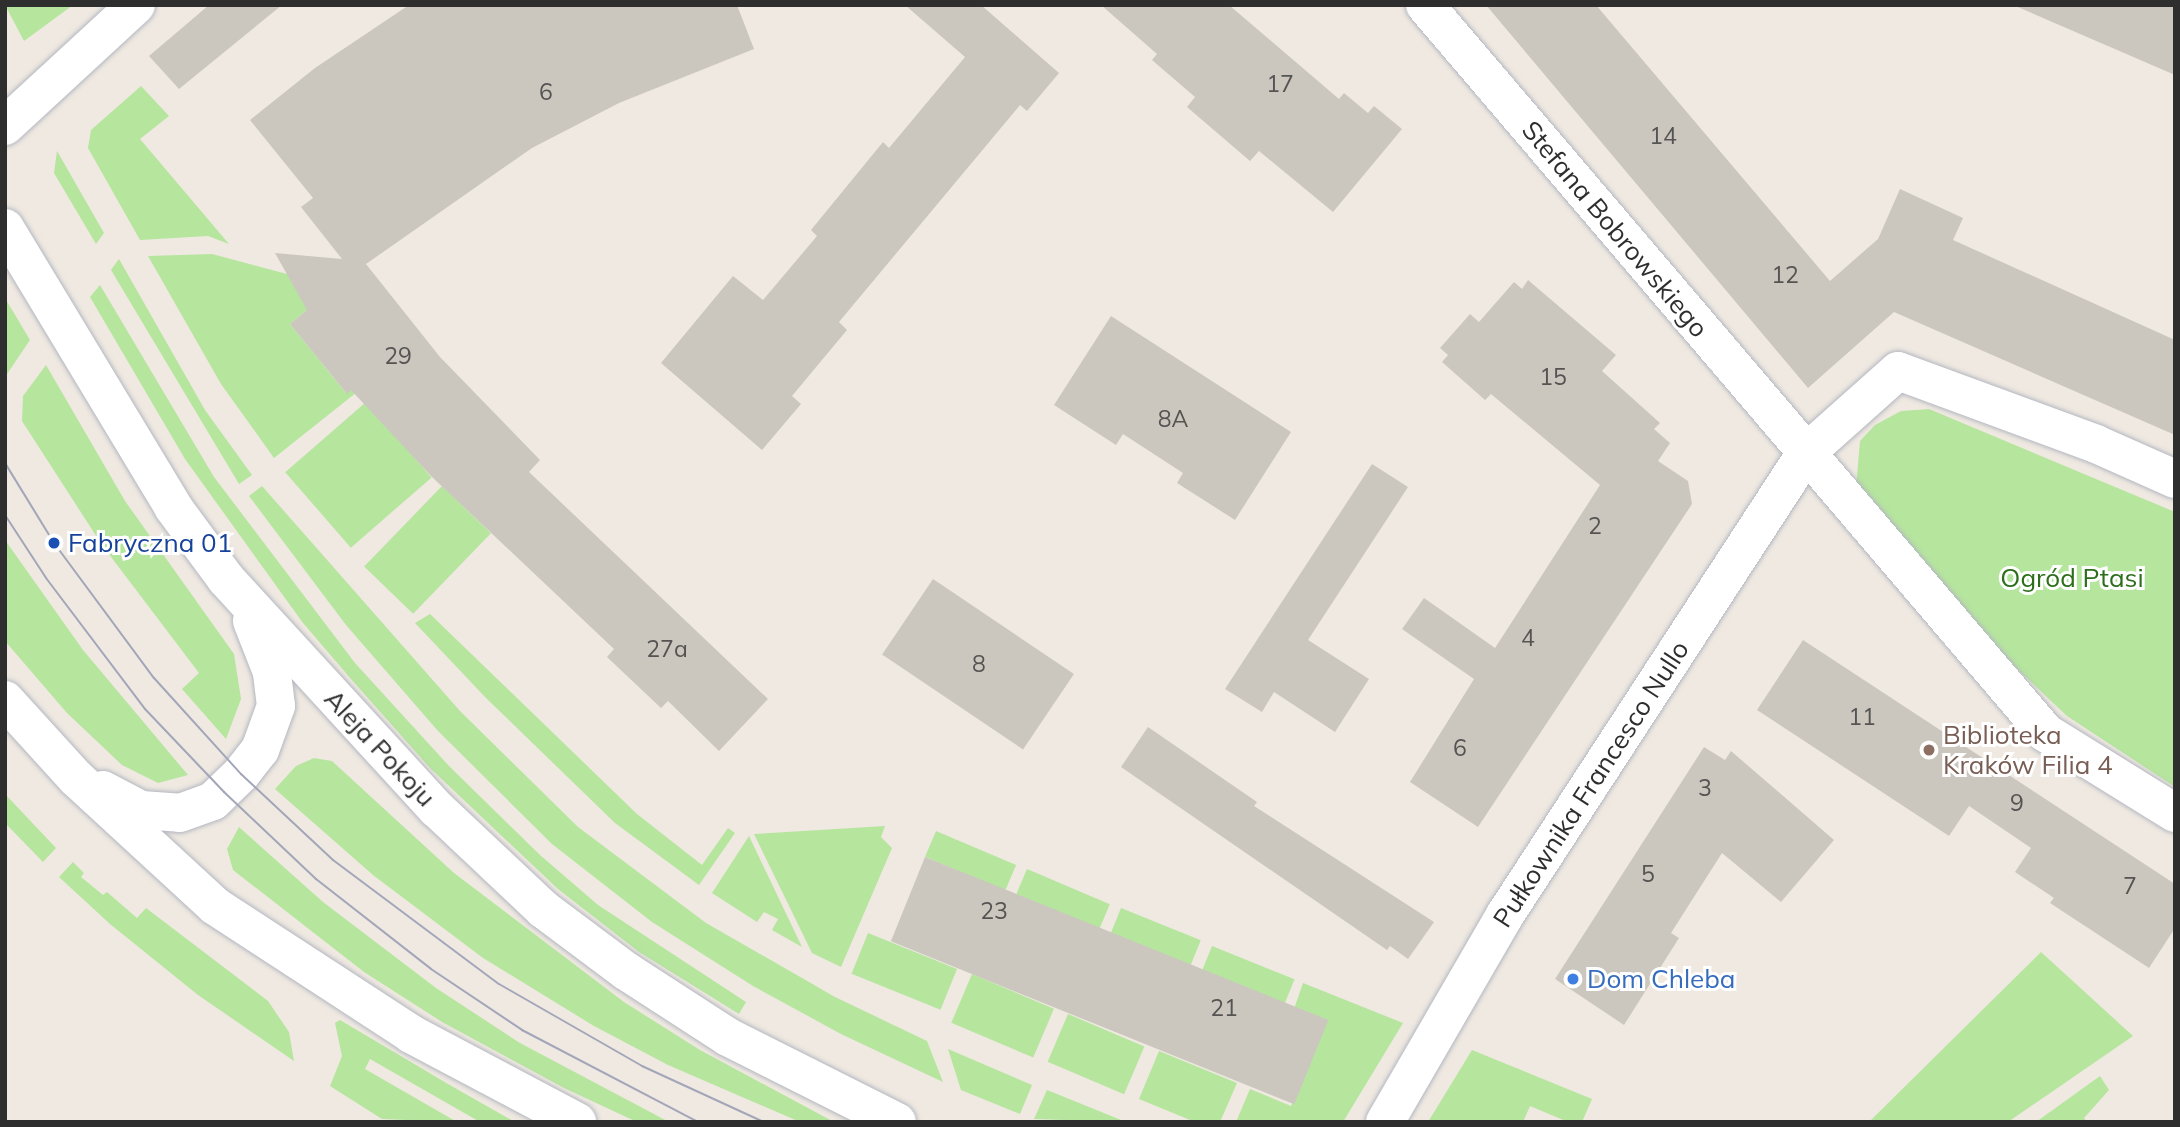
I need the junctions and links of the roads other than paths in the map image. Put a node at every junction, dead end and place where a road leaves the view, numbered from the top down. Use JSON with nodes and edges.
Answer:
{"nodes":[{"id":1,"x":136,"y":5,"type":"edge"},
{"id":2,"x":1425,"y":5,"type":"edge"},
{"id":3,"x":5,"y":126,"type":"edge"},
{"id":4,"x":5,"y":228,"type":"edge"},
{"id":5,"x":1806,"y":453,"type":"junction"},
{"id":6,"x":2175,"y":479,"type":"edge"},
{"id":7,"x":226,"y":579,"type":"junction"},
{"id":8,"x":5,"y":700,"type":"edge"},
{"id":9,"x":47,"y":749,"type":"junction"},
{"id":10,"x":2175,"y":813,"type":"edge"},
{"id":11,"x":578,"y":1122,"type":"edge"},
{"id":12,"x":897,"y":1122,"type":"edge"},
{"id":13,"x":1385,"y":1122,"type":"edge"}],
"edges":[{"from":1,"to":3,"type":"street"},
{"from":2,"to":5,"type":"street","name":"Stefana Bobrowskiego"},
{"from":4,"to":7,"type":"street","name":"Aleja Pokoju"},
{"from":5,"to":6,"type":"street"},
{"from":5,"to":10,"type":"street","name":"Stefana Bobrowskiego"},
{"from":5,"to":13,"type":"street","name":"Pułkownika Francesco Nullo"},
{"from":7,"to":9,"type":"street"},
{"from":7,"to":12,"type":"street","name":"Aleja Pokoju"},
{"from":8,"to":9,"type":"street"},
{"from":9,"to":11,"type":"street"}]}
